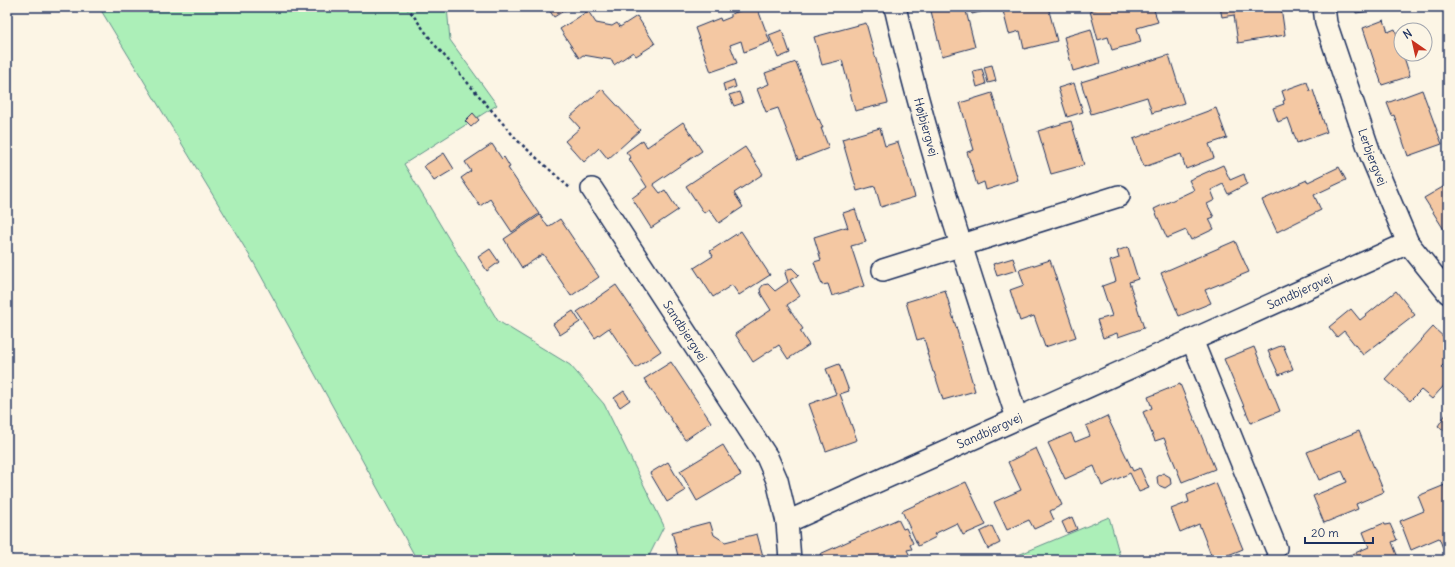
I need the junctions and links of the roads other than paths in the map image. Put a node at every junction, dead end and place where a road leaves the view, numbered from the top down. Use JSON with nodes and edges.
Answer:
{"nodes":[{"id":1,"x":895,"y":7,"type":"edge"},
{"id":2,"x":1324,"y":7,"type":"edge"},
{"id":3,"x":592,"y":189,"type":"road end"},
{"id":4,"x":1119,"y":196,"type":"dead end"},
{"id":5,"x":1408,"y":242,"type":"junction"},
{"id":6,"x":961,"y":247,"type":"junction"},
{"id":7,"x":883,"y":270,"type":"dead end"},
{"id":8,"x":1448,"y":293,"type":"edge"},
{"id":9,"x":1192,"y":340,"type":"junction"},
{"id":10,"x":1017,"y":418,"type":"junction"},
{"id":11,"x":787,"y":522,"type":"junction"},
{"id":12,"x":1276,"y":548,"type":"dead end"},
{"id":13,"x":790,"y":560,"type":"edge"}],
"edges":[{"from":1,"to":6,"type":"street","name":"Højbjergvej"},
{"from":2,"to":5,"type":"street","name":"Lerbjergvej"},
{"from":3,"to":11,"type":"street","name":"Sandbjergvej"},
{"from":4,"to":6,"type":"street"},
{"from":5,"to":8,"type":"street","name":"Lerbjergvej"},
{"from":5,"to":9,"type":"street","name":"Sandbjergvej"},
{"from":6,"to":7,"type":"street"},
{"from":6,"to":10,"type":"street","name":"Højbjergvej"},
{"from":9,"to":10,"type":"street","name":"Sandbjergvej"},
{"from":9,"to":12,"type":"street"},
{"from":10,"to":11,"type":"street","name":"Sandbjergvej"},
{"from":11,"to":13,"type":"street","name":"Sandbjergvej"}]}
